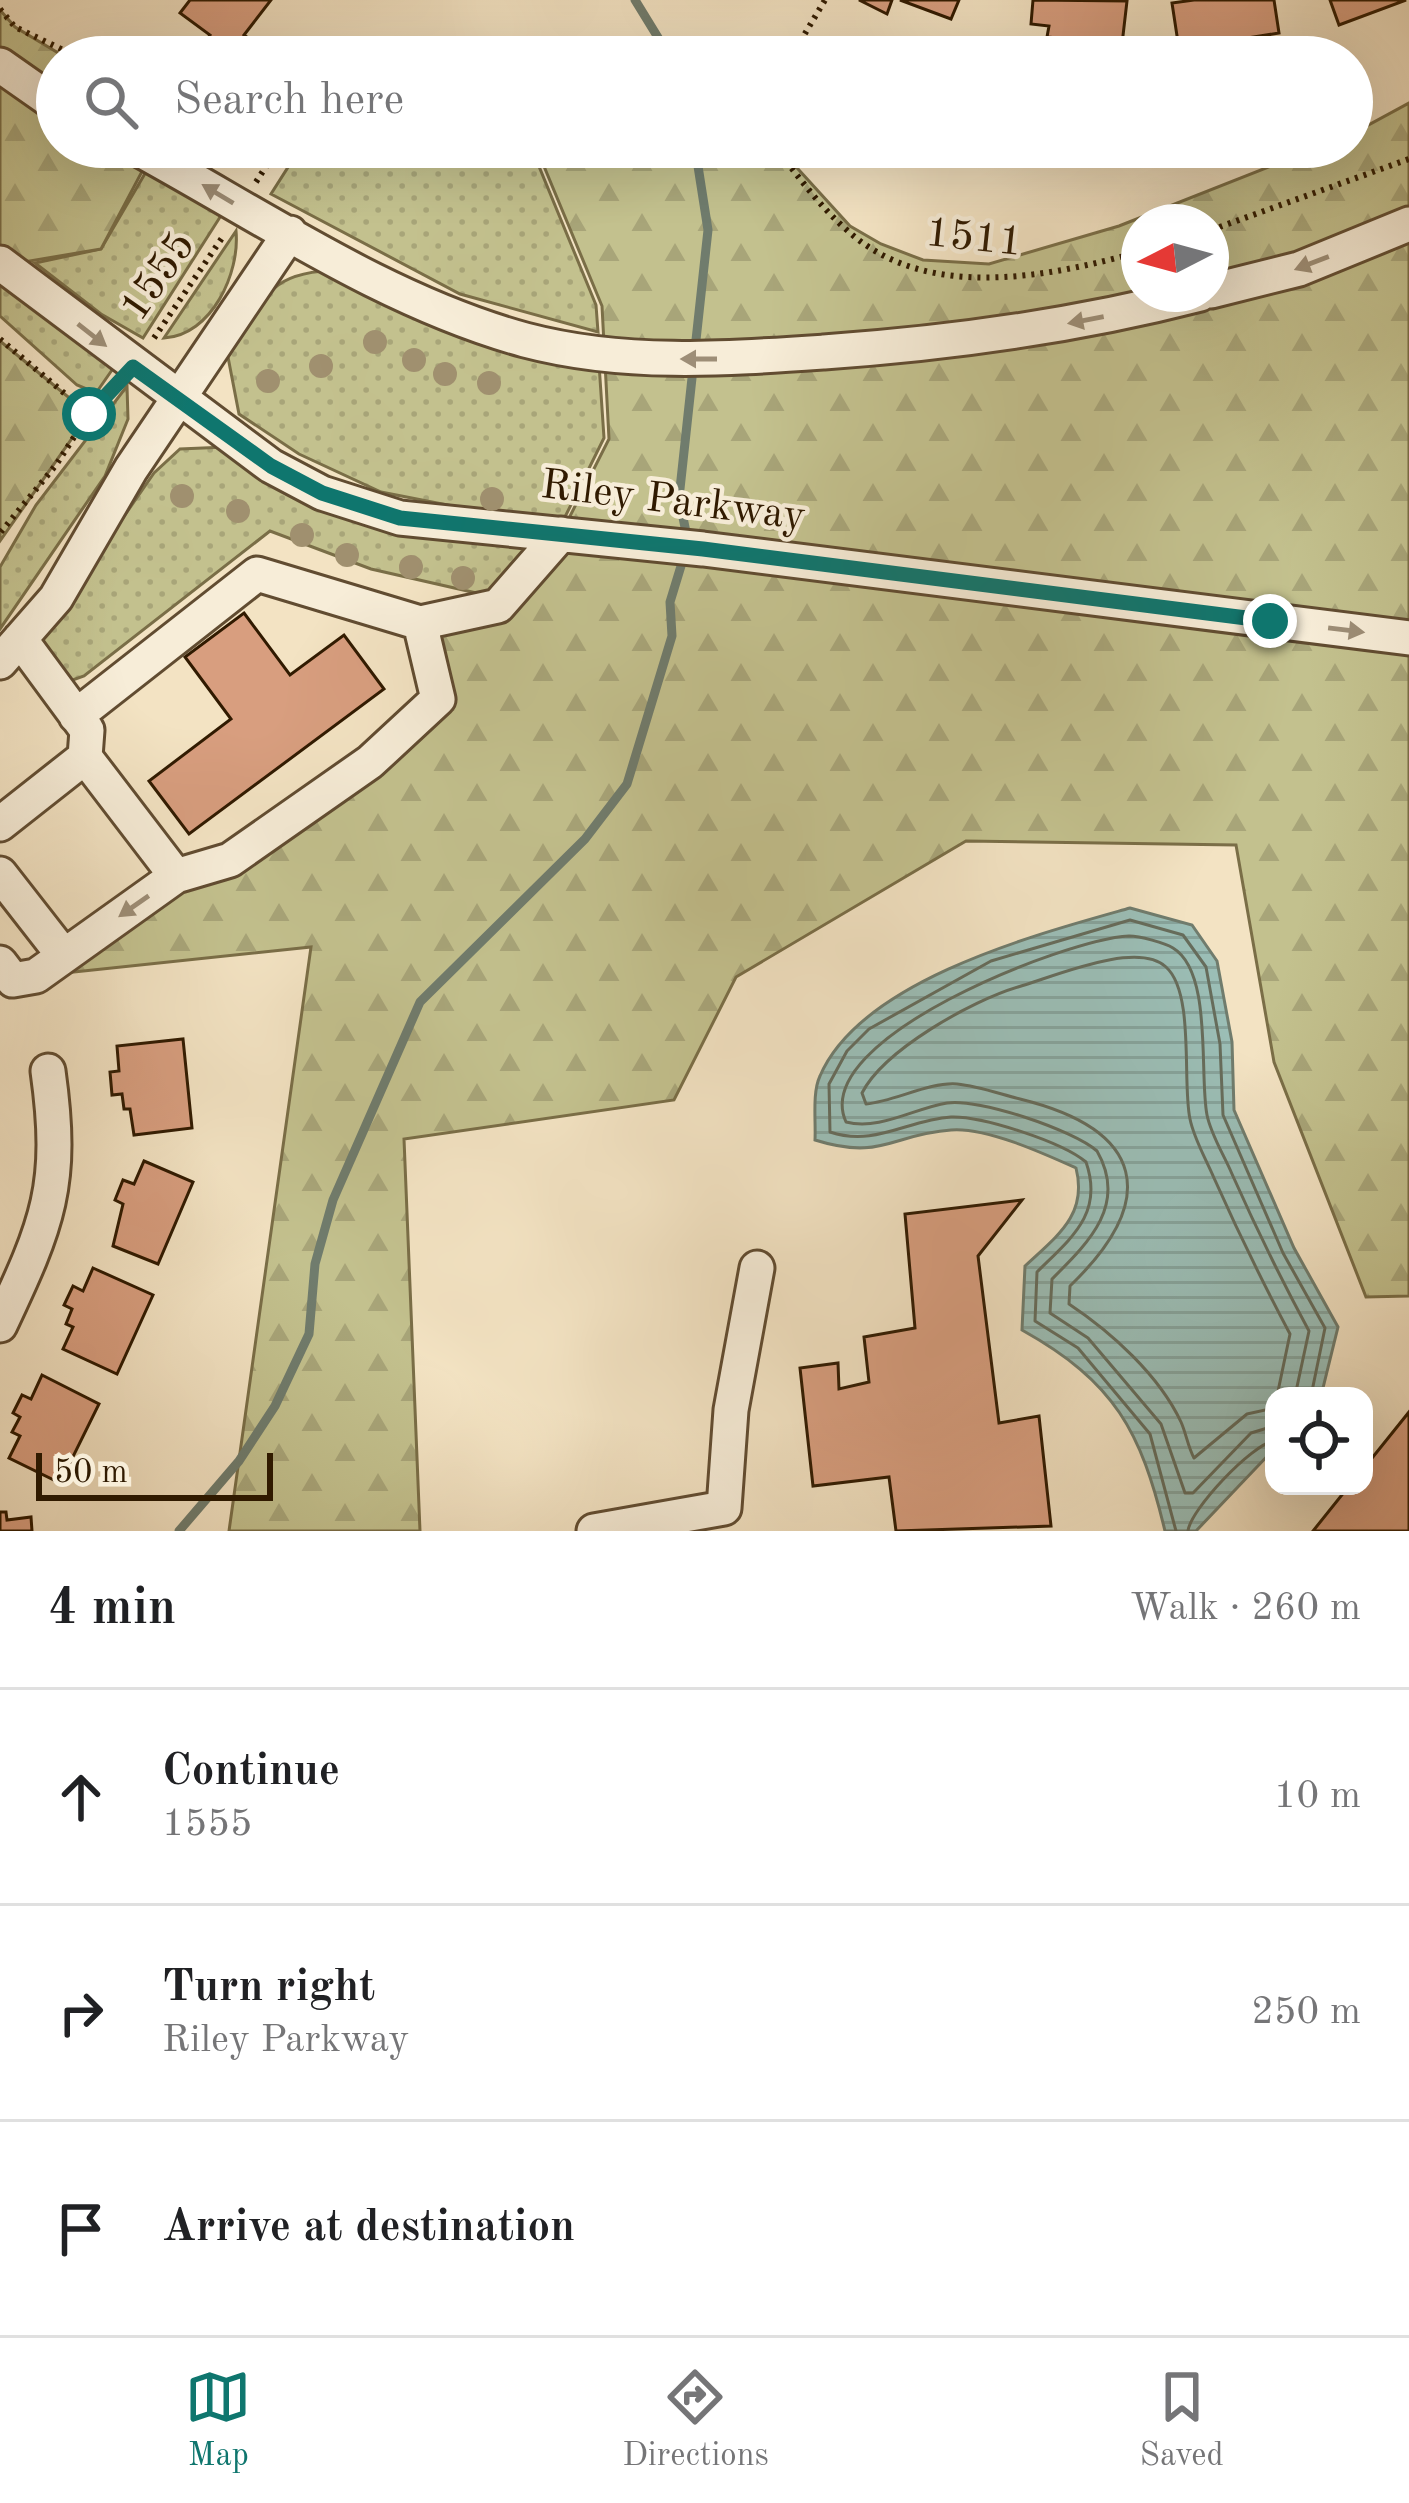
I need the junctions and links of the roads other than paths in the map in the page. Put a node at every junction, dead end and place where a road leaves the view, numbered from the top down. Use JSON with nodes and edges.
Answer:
{"nodes":[{"id":1,"x":0,"y":65,"type":"edge"},
{"id":2,"x":36,"y":90,"type":"edge"},
{"id":3,"x":171,"y":168,"type":"edge"},
{"id":4,"x":1409,"y":224,"type":"edge"},
{"id":5,"x":290,"y":233,"type":"junction"},
{"id":6,"x":0,"y":263,"type":"edge"},
{"id":7,"x":1229,"y":286,"type":"edge"},
{"id":8,"x":1121,"y":311,"type":"edge"},
{"id":9,"x":180,"y":399,"type":"junction"},
{"id":10,"x":561,"y":534,"type":"junction"},
{"id":11,"x":420,"y":623,"type":"junction"},
{"id":12,"x":1409,"y":638,"type":"edge"},
{"id":13,"x":10,"y":650,"type":"edge"},
{"id":14,"x":76,"y":716,"type":"junction"},
{"id":15,"x":85,"y":757,"type":"junction"},
{"id":16,"x":0,"y":824,"type":"edge"},
{"id":17,"x":0,"y":874,"type":"edge"},
{"id":18,"x":176,"y":876,"type":"junction"},
{"id":19,"x":64,"y":956,"type":"junction"},
{"id":20,"x":7,"y":971,"type":"edge"},
{"id":21,"x":48,"y":1071,"type":"dead end"},
{"id":22,"x":758,"y":1268,"type":"dead end"},
{"id":23,"x":0,"y":1325,"type":"edge"},
{"id":24,"x":594,"y":1531,"type":"edge"}],
"edges":[{"from":1,"to":2,"type":"street"},
{"from":5,"to":3,"type":"street","one_way":true},
{"from":4,"to":7,"type":"street","one_way":true},
{"from":8,"to":5,"type":"street","one_way":true},
{"from":5,"to":9,"type":"street"},
{"from":6,"to":9,"type":"street","name":"Riley Parkway","one_way":true},
{"from":9,"to":10,"type":"street","name":"Riley Parkway"},
{"from":9,"to":13,"type":"street"},
{"from":10,"to":11,"type":"street"},
{"from":10,"to":12,"type":"street","name":"Riley Parkway","one_way":true},
{"from":11,"to":14,"type":"street"},
{"from":11,"to":18,"type":"street"},
{"from":13,"to":14,"type":"street"},
{"from":14,"to":15,"type":"street"},
{"from":15,"to":16,"type":"street"},
{"from":15,"to":18,"type":"street"},
{"from":17,"to":19,"type":"street"},
{"from":18,"to":19,"type":"street","one_way":true},
{"from":19,"to":20,"type":"street"},
{"from":21,"to":23,"type":"street"},
{"from":22,"to":24,"type":"street"}]}
